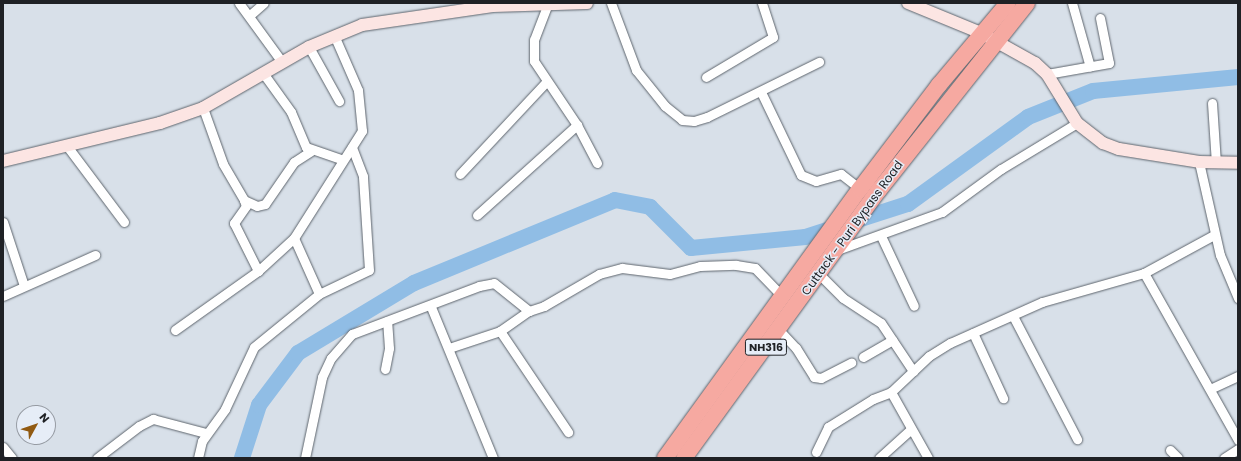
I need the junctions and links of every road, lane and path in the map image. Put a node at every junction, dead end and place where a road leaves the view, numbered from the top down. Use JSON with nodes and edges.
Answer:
{"nodes":[{"id":1,"x":239,"y":3,"type":"edge"},
{"id":2,"x":264,"y":3,"type":"edge"},
{"id":3,"x":587,"y":3,"type":"edge"},
{"id":4,"x":611,"y":3,"type":"edge"},
{"id":5,"x":762,"y":3,"type":"edge"},
{"id":6,"x":908,"y":3,"type":"edge"},
{"id":7,"x":1008,"y":3,"type":"edge"},
{"id":8,"x":1027,"y":3,"type":"edge"},
{"id":9,"x":1072,"y":3,"type":"edge"},
{"id":10,"x":495,"y":5,"type":"edge"},
{"id":11,"x":544,"y":6,"type":"junction"},
{"id":12,"x":250,"y":15,"type":"junction"},
{"id":13,"x":1100,"y":18,"type":"dead end"},
{"id":14,"x":981,"y":33,"type":"junction"},
{"id":15,"x":334,"y":35,"type":"junction"},
{"id":16,"x":996,"y":41,"type":"junction"},
{"id":17,"x":309,"y":47,"type":"junction"},
{"id":18,"x":282,"y":62,"type":"junction"},
{"id":19,"x":819,"y":62,"type":"dead end"},
{"id":20,"x":1090,"y":67,"type":"junction"},
{"id":21,"x":263,"y":73,"type":"junction"},
{"id":22,"x":706,"y":77,"type":"dead end"},
{"id":23,"x":1050,"y":78,"type":"junction"},
{"id":24,"x":546,"y":82,"type":"junction"},
{"id":25,"x":760,"y":92,"type":"junction"},
{"id":26,"x":339,"y":101,"type":"dead end"},
{"id":27,"x":1212,"y":103,"type":"dead end"},
{"id":28,"x":202,"y":108,"type":"junction"},
{"id":29,"x":1075,"y":120,"type":"junction"},
{"id":30,"x":577,"y":125,"type":"junction"},
{"id":31,"x":67,"y":146,"type":"junction"},
{"id":32,"x":352,"y":148,"type":"junction"},
{"id":33,"x":311,"y":151,"type":"junction"},
{"id":34,"x":343,"y":160,"type":"junction"},
{"id":35,"x":3,"y":161,"type":"edge"},
{"id":36,"x":1199,"y":162,"type":"junction"},
{"id":37,"x":1216,"y":162,"type":"junction"},
{"id":38,"x":597,"y":163,"type":"dead end"},
{"id":39,"x":1238,"y":163,"type":"edge"},
{"id":40,"x":460,"y":174,"type":"dead end"},
{"id":41,"x":860,"y":189,"type":"junction"},
{"id":42,"x":244,"y":200,"type":"junction"},
{"id":43,"x":477,"y":215,"type":"dead end"},
{"id":44,"x":3,"y":222,"type":"edge"},
{"id":45,"x":124,"y":222,"type":"dead end"},
{"id":46,"x":1214,"y":235,"type":"junction"},
{"id":47,"x":881,"y":236,"type":"junction"},
{"id":48,"x":294,"y":238,"type":"junction"},
{"id":49,"x":834,"y":251,"type":"junction"},
{"id":50,"x":95,"y":255,"type":"dead end"},
{"id":51,"x":813,"y":266,"type":"junction"},
{"id":52,"x":258,"y":271,"type":"junction"},
{"id":53,"x":1144,"y":273,"type":"junction"},
{"id":54,"x":24,"y":286,"type":"junction"},
{"id":55,"x":319,"y":294,"type":"junction"},
{"id":56,"x":3,"y":296,"type":"edge"},
{"id":57,"x":782,"y":296,"type":"junction"},
{"id":58,"x":1238,"y":298,"type":"edge"},
{"id":59,"x":914,"y":306,"type":"dead end"},
{"id":60,"x":431,"y":307,"type":"junction"},
{"id":61,"x":529,"y":311,"type":"junction"},
{"id":62,"x":1013,"y":316,"type":"junction"},
{"id":63,"x":387,"y":321,"type":"junction"},
{"id":64,"x":175,"y":330,"type":"dead end"},
{"id":65,"x":779,"y":330,"type":"junction"},
{"id":66,"x":500,"y":331,"type":"junction"},
{"id":67,"x":972,"y":333,"type":"junction"},
{"id":68,"x":892,"y":340,"type":"junction"},
{"id":69,"x":449,"y":348,"type":"junction"},
{"id":70,"x":863,"y":357,"type":"dead end"},
{"id":71,"x":851,"y":363,"type":"dead end"},
{"id":72,"x":385,"y":369,"type":"dead end"},
{"id":73,"x":914,"y":371,"type":"junction"},
{"id":74,"x":1238,"y":376,"type":"edge"},
{"id":75,"x":1210,"y":389,"type":"junction"},
{"id":76,"x":891,"y":392,"type":"junction"},
{"id":77,"x":1003,"y":398,"type":"dead end"},
{"id":78,"x":910,"y":430,"type":"junction"},
{"id":79,"x":568,"y":432,"type":"dead end"},
{"id":80,"x":206,"y":433,"type":"junction"},
{"id":81,"x":1077,"y":439,"type":"dead end"},
{"id":82,"x":1238,"y":440,"type":"edge"},
{"id":83,"x":3,"y":447,"type":"edge"},
{"id":84,"x":1238,"y":449,"type":"edge"},
{"id":85,"x":1170,"y":450,"type":"dead end"},
{"id":86,"x":816,"y":452,"type":"dead end"},
{"id":87,"x":12,"y":458,"type":"edge"},
{"id":88,"x":97,"y":458,"type":"edge"},
{"id":89,"x":198,"y":458,"type":"edge"},
{"id":90,"x":305,"y":458,"type":"edge"},
{"id":91,"x":493,"y":458,"type":"edge"},
{"id":92,"x":665,"y":458,"type":"edge"},
{"id":93,"x":684,"y":458,"type":"edge"},
{"id":94,"x":879,"y":458,"type":"edge"},
{"id":95,"x":928,"y":458,"type":"edge"},
{"id":96,"x":1178,"y":458,"type":"edge"},
{"id":97,"x":1224,"y":458,"type":"edge"}],
"edges":[{"from":1,"to":12,"type":"street"},
{"from":2,"to":12,"type":"street"},
{"from":3,"to":11,"type":"street"},
{"from":4,"to":25,"type":"street"},
{"from":5,"to":22,"type":"street"},
{"from":6,"to":14,"type":"street"},
{"from":7,"to":14,"type":"highway","name":"Cuttack - Puri Bypass Road","number":"NH316"},
{"from":8,"to":16,"type":"highway","name":"Cuttack - Puri Bypass Road","number":"NH316"},
{"from":9,"to":20,"type":"street"},
{"from":10,"to":11,"type":"street"},
{"from":10,"to":15,"type":"street"},
{"from":11,"to":24,"type":"street"},
{"from":12,"to":18,"type":"street"},
{"from":13,"to":20,"type":"street"},
{"from":14,"to":16,"type":"street"},
{"from":14,"to":41,"type":"highway","name":"Cuttack - Puri Bypass Road","number":"NH316"},
{"from":15,"to":17,"type":"street"},
{"from":15,"to":32,"type":"street"},
{"from":16,"to":23,"type":"street"},
{"from":16,"to":49,"type":"highway","name":"Cuttack - Puri Bypass Road","number":"NH316"},
{"from":17,"to":18,"type":"street"},
{"from":17,"to":26,"type":"street"},
{"from":18,"to":21,"type":"street"},
{"from":19,"to":25,"type":"street"},
{"from":20,"to":23,"type":"street"},
{"from":21,"to":28,"type":"street"},
{"from":21,"to":33,"type":"street"},
{"from":23,"to":29,"type":"street"},
{"from":24,"to":30,"type":"street"},
{"from":24,"to":40,"type":"street"},
{"from":25,"to":41,"type":"street"},
{"from":27,"to":37,"type":"street"},
{"from":28,"to":31,"type":"street"},
{"from":28,"to":42,"type":"street"},
{"from":29,"to":36,"type":"street"},
{"from":29,"to":47,"type":"street"},
{"from":30,"to":38,"type":"street"},
{"from":30,"to":43,"type":"street"},
{"from":31,"to":35,"type":"street"},
{"from":31,"to":45,"type":"street"},
{"from":32,"to":34,"type":"street"},
{"from":32,"to":55,"type":"street"},
{"from":33,"to":34,"type":"street"},
{"from":33,"to":42,"type":"street"},
{"from":34,"to":48,"type":"street"},
{"from":36,"to":37,"type":"street"},
{"from":36,"to":46,"type":"street"},
{"from":37,"to":39,"type":"street"},
{"from":41,"to":51,"type":"highway","name":"Cuttack - Puri Bypass Road","number":"NH316"},
{"from":42,"to":52,"type":"street"},
{"from":44,"to":54,"type":"street"},
{"from":46,"to":53,"type":"street"},
{"from":46,"to":58,"type":"street"},
{"from":47,"to":49,"type":"street"},
{"from":47,"to":59,"type":"street"},
{"from":48,"to":52,"type":"street"},
{"from":48,"to":55,"type":"street"},
{"from":49,"to":51,"type":"highway","name":"Cuttack - Puri Bypass Road","number":"NH316"},
{"from":50,"to":54,"type":"street"},
{"from":51,"to":57,"type":"highway","name":"Cuttack - Puri Bypass Road","number":"NH316"},
{"from":51,"to":65,"type":"highway","name":"Cuttack - Puri Bypass Road","number":"NH316"},
{"from":51,"to":68,"type":"street"},
{"from":52,"to":64,"type":"street"},
{"from":53,"to":62,"type":"street"},
{"from":53,"to":75,"type":"street"},
{"from":54,"to":56,"type":"street"},
{"from":55,"to":80,"type":"street"},
{"from":57,"to":61,"type":"street"},
{"from":57,"to":92,"type":"highway","name":"Cuttack - Puri Bypass Road","number":"NH316"},
{"from":60,"to":61,"type":"street"},
{"from":60,"to":63,"type":"street"},
{"from":60,"to":69,"type":"street"},
{"from":61,"to":66,"type":"street"},
{"from":62,"to":67,"type":"street"},
{"from":62,"to":81,"type":"street"},
{"from":63,"to":72,"type":"street"},
{"from":63,"to":90,"type":"street"},
{"from":65,"to":71,"type":"street"},
{"from":65,"to":93,"type":"highway","name":"Cuttack - Puri Bypass Road","number":"NH316"},
{"from":66,"to":69,"type":"street"},
{"from":66,"to":79,"type":"street"},
{"from":67,"to":73,"type":"street"},
{"from":67,"to":77,"type":"street"},
{"from":68,"to":70,"type":"street"},
{"from":68,"to":73,"type":"street"},
{"from":69,"to":91,"type":"street"},
{"from":73,"to":76,"type":"street"},
{"from":74,"to":75,"type":"street"},
{"from":75,"to":82,"type":"street"},
{"from":76,"to":78,"type":"street"},
{"from":76,"to":86,"type":"street"},
{"from":78,"to":94,"type":"street"},
{"from":78,"to":95,"type":"street"},
{"from":80,"to":88,"type":"street"},
{"from":80,"to":89,"type":"street"},
{"from":83,"to":87,"type":"street"},
{"from":84,"to":97,"type":"street"},
{"from":85,"to":96,"type":"street"}]}
